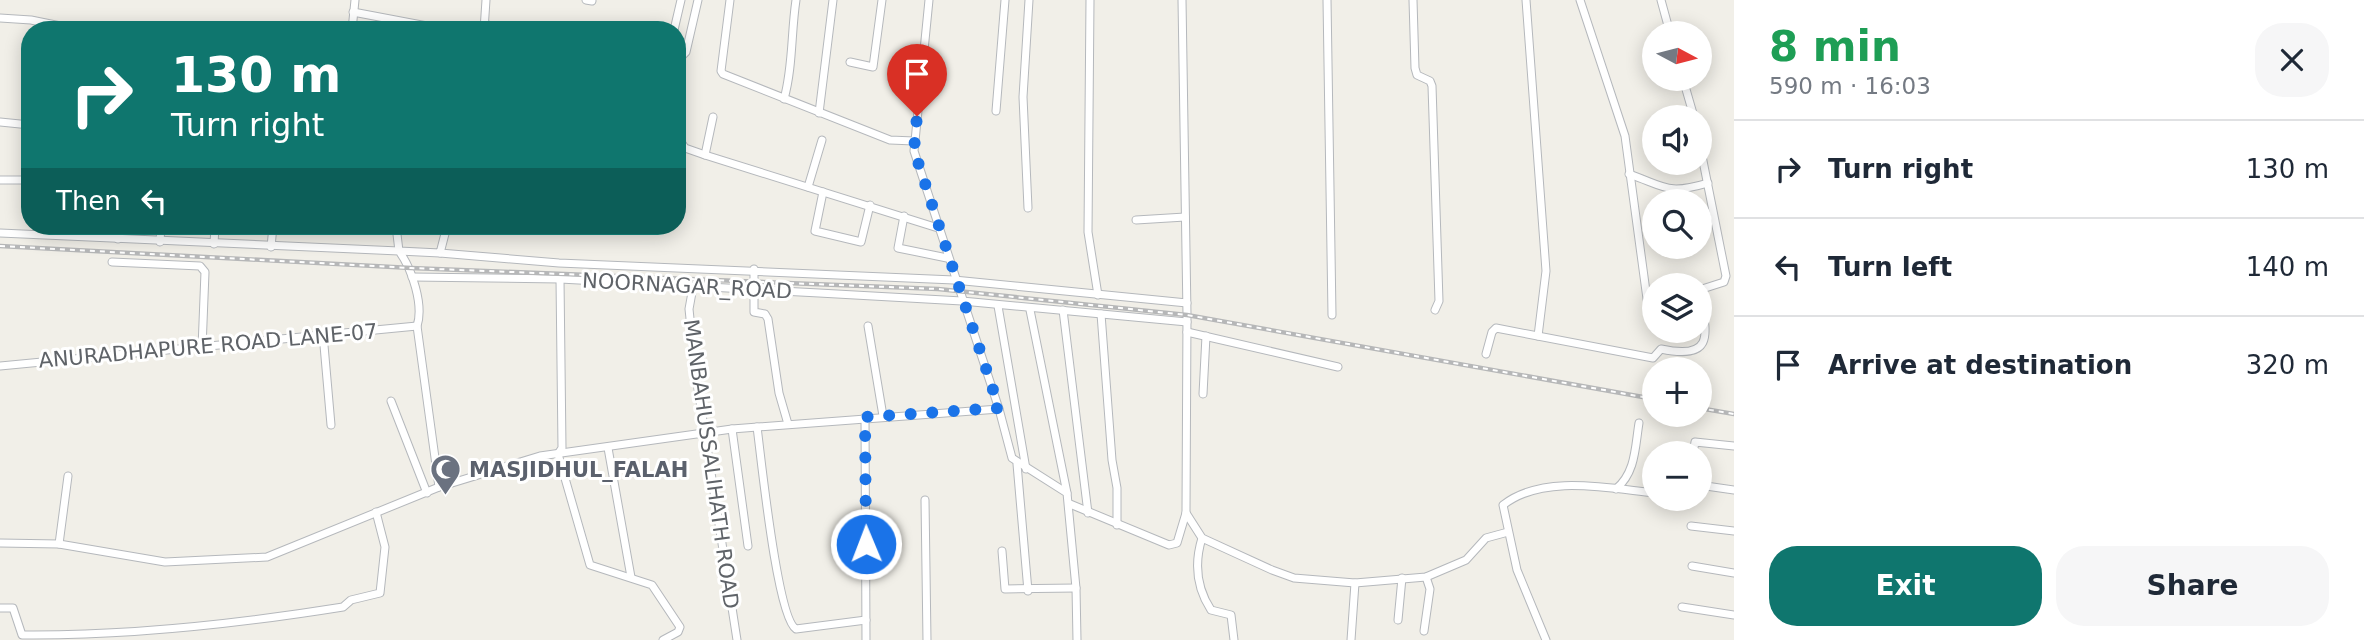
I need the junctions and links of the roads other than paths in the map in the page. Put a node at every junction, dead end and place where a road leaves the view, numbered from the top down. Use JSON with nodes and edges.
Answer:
{"nodes":[{"id":1,"x":355,"y":0,"type":"edge"},
{"id":2,"x":486,"y":0,"type":"edge"},
{"id":3,"x":681,"y":0,"type":"edge"},
{"id":4,"x":698,"y":0,"type":"edge"},
{"id":5,"x":730,"y":0,"type":"edge"},
{"id":6,"x":796,"y":0,"type":"edge"},
{"id":7,"x":833,"y":0,"type":"edge"},
{"id":8,"x":883,"y":0,"type":"edge"},
{"id":9,"x":929,"y":0,"type":"edge"},
{"id":10,"x":1004,"y":0,"type":"edge"},
{"id":11,"x":1029,"y":0,"type":"edge"},
{"id":12,"x":1090,"y":0,"type":"edge"},
{"id":13,"x":1182,"y":0,"type":"edge"},
{"id":14,"x":1327,"y":0,"type":"edge"},
{"id":15,"x":1413,"y":0,"type":"edge"},
{"id":16,"x":1526,"y":0,"type":"edge"},
{"id":17,"x":1580,"y":0,"type":"edge"},
{"id":18,"x":1661,"y":0,"type":"edge"},
{"id":19,"x":353,"y":12,"type":"junction"},
{"id":20,"x":0,"y":18,"type":"edge"},
{"id":21,"x":36,"y":21,"type":"edge"},
{"id":22,"x":352,"y":21,"type":"edge"},
{"id":23,"x":400,"y":21,"type":"edge"},
{"id":24,"x":485,"y":21,"type":"edge"},
{"id":25,"x":676,"y":21,"type":"edge"},
{"id":26,"x":1667,"y":21,"type":"edge"},
{"id":27,"x":686,"y":52,"type":"edge"},
{"id":28,"x":850,"y":62,"type":"dead end"},
{"id":29,"x":785,"y":99,"type":"junction"},
{"id":30,"x":996,"y":111,"type":"dead end"},
{"id":31,"x":819,"y":113,"type":"junction"},
{"id":32,"x":713,"y":117,"type":"dead end"},
{"id":33,"x":0,"y":122,"type":"edge"},
{"id":34,"x":21,"y":124,"type":"edge"},
{"id":35,"x":822,"y":140,"type":"dead end"},
{"id":36,"x":914,"y":141,"type":"junction"},
{"id":37,"x":686,"y":147,"type":"edge"},
{"id":38,"x":705,"y":155,"type":"junction"},
{"id":39,"x":1629,"y":174,"type":"junction"},
{"id":40,"x":1706,"y":175,"type":"edge"},
{"id":41,"x":0,"y":180,"type":"edge"},
{"id":42,"x":21,"y":180,"type":"edge"},
{"id":43,"x":1708,"y":183,"type":"junction"},
{"id":44,"x":808,"y":187,"type":"junction"},
{"id":45,"x":823,"y":191,"type":"junction"},
{"id":46,"x":870,"y":205,"type":"junction"},
{"id":47,"x":1028,"y":208,"type":"dead end"},
{"id":48,"x":904,"y":216,"type":"junction"},
{"id":49,"x":1185,"y":217,"type":"junction"},
{"id":50,"x":1136,"y":220,"type":"dead end"},
{"id":51,"x":938,"y":228,"type":"junction"},
{"id":52,"x":0,"y":233,"type":"edge"},
{"id":53,"x":21,"y":234,"type":"edge"},
{"id":54,"x":39,"y":235,"type":"edge"},
{"id":55,"x":118,"y":235,"type":"edge"},
{"id":56,"x":160,"y":235,"type":"edge"},
{"id":57,"x":214,"y":235,"type":"edge"},
{"id":58,"x":272,"y":235,"type":"edge"},
{"id":59,"x":397,"y":235,"type":"edge"},
{"id":60,"x":445,"y":235,"type":"edge"},
{"id":61,"x":118,"y":239,"type":"junction"},
{"id":62,"x":160,"y":242,"type":"junction"},
{"id":63,"x":214,"y":244,"type":"junction"},
{"id":64,"x":271,"y":247,"type":"junction"},
{"id":65,"x":399,"y":251,"type":"junction"},
{"id":66,"x":440,"y":253,"type":"junction"},
{"id":67,"x":947,"y":258,"type":"junction"},
{"id":68,"x":111,"y":262,"type":"dead end"},
{"id":69,"x":754,"y":270,"type":"junction"},
{"id":70,"x":1643,"y":273,"type":"edge"},
{"id":71,"x":412,"y":276,"type":"junction"},
{"id":72,"x":1726,"y":276,"type":"junction"},
{"id":73,"x":560,"y":279,"type":"junction"},
{"id":74,"x":954,"y":280,"type":"junction"},
{"id":75,"x":1734,"y":282,"type":"edge"},
{"id":76,"x":693,"y":287,"type":"junction"},
{"id":77,"x":753,"y":290,"type":"junction"},
{"id":78,"x":1098,"y":295,"type":"junction"},
{"id":79,"x":962,"y":301,"type":"junction"},
{"id":80,"x":1187,"y":303,"type":"junction"},
{"id":81,"x":998,"y":306,"type":"junction"},
{"id":82,"x":1030,"y":310,"type":"junction"},
{"id":83,"x":1063,"y":310,"type":"junction"},
{"id":84,"x":1434,"y":310,"type":"dead end"},
{"id":85,"x":1101,"y":314,"type":"junction"},
{"id":86,"x":1332,"y":315,"type":"dead end"},
{"id":87,"x":1187,"y":322,"type":"junction"},
{"id":88,"x":417,"y":326,"type":"junction"},
{"id":89,"x":868,"y":326,"type":"dead end"},
{"id":90,"x":1187,"y":332,"type":"junction"},
{"id":91,"x":323,"y":334,"type":"junction"},
{"id":92,"x":1206,"y":335,"type":"junction"},
{"id":93,"x":1538,"y":336,"type":"junction"},
{"id":94,"x":202,"y":348,"type":"junction"},
{"id":95,"x":1486,"y":354,"type":"dead end"},
{"id":96,"x":0,"y":366,"type":"edge"},
{"id":97,"x":1338,"y":367,"type":"dead end"},
{"id":98,"x":1186,"y":369,"type":"junction"},
{"id":99,"x":1204,"y":369,"type":"junction"},
{"id":100,"x":1203,"y":394,"type":"dead end"},
{"id":101,"x":391,"y":401,"type":"dead end"},
{"id":102,"x":999,"y":408,"type":"junction"},
{"id":103,"x":883,"y":416,"type":"junction"},
{"id":104,"x":865,"y":417,"type":"junction"},
{"id":105,"x":1639,"y":423,"type":"dead end"},
{"id":106,"x":788,"y":424,"type":"junction"},
{"id":107,"x":331,"y":425,"type":"dead end"},
{"id":108,"x":757,"y":427,"type":"junction"},
{"id":109,"x":732,"y":429,"type":"junction"},
{"id":110,"x":706,"y":435,"type":"junction"},
{"id":111,"x":1712,"y":444,"type":"edge"},
{"id":112,"x":1734,"y":446,"type":"edge"},
{"id":113,"x":608,"y":448,"type":"junction"},
{"id":114,"x":558,"y":454,"type":"junction"},
{"id":115,"x":1017,"y":464,"type":"junction"},
{"id":116,"x":1026,"y":469,"type":"junction"},
{"id":117,"x":68,"y":476,"type":"dead end"},
{"id":118,"x":439,"y":487,"type":"junction"},
{"id":119,"x":1712,"y":487,"type":"edge"},
{"id":120,"x":1616,"y":489,"type":"junction"},
{"id":121,"x":1734,"y":490,"type":"edge"},
{"id":122,"x":1642,"y":492,"type":"edge"},
{"id":123,"x":427,"y":493,"type":"junction"},
{"id":124,"x":1067,"y":493,"type":"junction"},
{"id":125,"x":925,"y":500,"type":"dead end"},
{"id":126,"x":1070,"y":504,"type":"junction"},
{"id":127,"x":376,"y":512,"type":"junction"},
{"id":128,"x":1088,"y":513,"type":"junction"},
{"id":129,"x":1186,"y":513,"type":"junction"},
{"id":130,"x":1117,"y":525,"type":"junction"},
{"id":131,"x":1691,"y":526,"type":"dead end"},
{"id":132,"x":1734,"y":531,"type":"edge"},
{"id":133,"x":1508,"y":532,"type":"junction"},
{"id":134,"x":1202,"y":538,"type":"junction"},
{"id":135,"x":0,"y":543,"type":"edge"},
{"id":136,"x":59,"y":544,"type":"junction"},
{"id":137,"x":748,"y":546,"type":"dead end"},
{"id":138,"x":1002,"y":551,"type":"dead end"},
{"id":139,"x":1692,"y":566,"type":"dead end"},
{"id":140,"x":1734,"y":573,"type":"edge"},
{"id":141,"x":1426,"y":577,"type":"junction"},
{"id":142,"x":631,"y":578,"type":"junction"},
{"id":143,"x":1402,"y":578,"type":"junction"},
{"id":144,"x":1355,"y":583,"type":"junction"},
{"id":145,"x":1076,"y":588,"type":"junction"},
{"id":146,"x":1028,"y":591,"type":"junction"},
{"id":147,"x":1682,"y":607,"type":"dead end"},
{"id":148,"x":0,"y":608,"type":"edge"},
{"id":149,"x":1734,"y":615,"type":"edge"},
{"id":150,"x":866,"y":620,"type":"junction"},
{"id":151,"x":1398,"y":620,"type":"dead end"},
{"id":152,"x":1424,"y":631,"type":"dead end"},
{"id":153,"x":663,"y":640,"type":"edge"},
{"id":154,"x":737,"y":640,"type":"edge"},
{"id":155,"x":866,"y":640,"type":"edge"},
{"id":156,"x":926,"y":640,"type":"edge"},
{"id":157,"x":1077,"y":640,"type":"edge"},
{"id":158,"x":1234,"y":640,"type":"edge"},
{"id":159,"x":1351,"y":640,"type":"edge"},
{"id":160,"x":1546,"y":640,"type":"edge"}],
"edges":[{"from":1,"to":19,"type":"street"},
{"from":2,"to":24,"type":"street"},
{"from":3,"to":25,"type":"street"},
{"from":4,"to":27,"type":"street"},
{"from":5,"to":29,"type":"street"},
{"from":6,"to":29,"type":"street"},
{"from":7,"to":31,"type":"street"},
{"from":8,"to":28,"type":"street"},
{"from":9,"to":36,"type":"street"},
{"from":10,"to":30,"type":"street"},
{"from":11,"to":47,"type":"street"},
{"from":12,"to":78,"type":"street"},
{"from":13,"to":49,"type":"street"},
{"from":14,"to":86,"type":"street"},
{"from":15,"to":84,"type":"street"},
{"from":16,"to":93,"type":"street"},
{"from":17,"to":39,"type":"street"},
{"from":18,"to":26,"type":"street"},
{"from":19,"to":22,"type":"street"},
{"from":19,"to":23,"type":"street"},
{"from":20,"to":21,"type":"street"},
{"from":29,"to":31,"type":"street"},
{"from":31,"to":36,"type":"street"},
{"from":32,"to":38,"type":"street"},
{"from":33,"to":34,"type":"street"},
{"from":35,"to":44,"type":"street"},
{"from":36,"to":51,"type":"street"},
{"from":37,"to":38,"type":"street"},
{"from":38,"to":44,"type":"street"},
{"from":39,"to":43,"type":"street"},
{"from":39,"to":70,"type":"street"},
{"from":40,"to":43,"type":"street"},
{"from":41,"to":42,"type":"street"},
{"from":43,"to":72,"type":"street"},
{"from":44,"to":45,"type":"street"},
{"from":45,"to":46,"type":"street"},
{"from":45,"to":46,"type":"street"},
{"from":46,"to":48,"type":"street"},
{"from":48,"to":51,"type":"street"},
{"from":48,"to":67,"type":"street"},
{"from":49,"to":50,"type":"street"},
{"from":49,"to":80,"type":"street"},
{"from":51,"to":67,"type":"street"},
{"from":52,"to":53,"type":"street"},
{"from":54,"to":61,"type":"street"},
{"from":55,"to":61,"type":"street"},
{"from":56,"to":62,"type":"street"},
{"from":57,"to":63,"type":"street"},
{"from":58,"to":64,"type":"street"},
{"from":59,"to":65,"type":"street"},
{"from":60,"to":66,"type":"street"},
{"from":61,"to":62,"type":"street"},
{"from":62,"to":63,"type":"street"},
{"from":63,"to":64,"type":"street"},
{"from":64,"to":65,"type":"street"},
{"from":65,"to":66,"type":"street"},
{"from":65,"to":71,"type":"street"},
{"from":66,"to":69,"type":"street"},
{"from":67,"to":74,"type":"street"},
{"from":68,"to":94,"type":"street"},
{"from":69,"to":74,"type":"street"},
{"from":69,"to":77,"type":"street"},
{"from":71,"to":73,"type":"street","name":"NOORNAGAR_ROAD"},
{"from":71,"to":88,"type":"street"},
{"from":72,"to":75,"type":"street"},
{"from":72,"to":93,"type":"street"},
{"from":73,"to":76,"type":"street","name":"NOORNAGAR_ROAD"},
{"from":73,"to":114,"type":"street"},
{"from":74,"to":78,"type":"street"},
{"from":74,"to":79,"type":"street"},
{"from":76,"to":77,"type":"street","name":"NOORNAGAR_ROAD"},
{"from":76,"to":110,"type":"street","name":"MANBAHUSSALIHATH ROAD"},
{"from":77,"to":79,"type":"street","name":"NOORNAGAR_ROAD"},
{"from":77,"to":106,"type":"street"},
{"from":78,"to":80,"type":"street"},
{"from":79,"to":81,"type":"street","name":"NOORNAGAR_ROAD"},
{"from":79,"to":102,"type":"street"},
{"from":80,"to":87,"type":"street"},
{"from":81,"to":82,"type":"street","name":"NOORNAGAR_ROAD"},
{"from":81,"to":116,"type":"street"},
{"from":82,"to":83,"type":"street","name":"NOORNAGAR_ROAD"},
{"from":82,"to":124,"type":"street"},
{"from":83,"to":85,"type":"street","name":"NOORNAGAR_ROAD"},
{"from":83,"to":128,"type":"street"},
{"from":85,"to":87,"type":"street","name":"NOORNAGAR_ROAD"},
{"from":85,"to":130,"type":"street"},
{"from":87,"to":90,"type":"street"},
{"from":88,"to":91,"type":"street","name":"ANURADHAPURE ROAD LANE-07"},
{"from":88,"to":118,"type":"street"},
{"from":89,"to":103,"type":"street"},
{"from":90,"to":92,"type":"street"},
{"from":90,"to":98,"type":"street"},
{"from":91,"to":94,"type":"street","name":"ANURADHAPURE ROAD LANE-07"},
{"from":91,"to":107,"type":"street"},
{"from":92,"to":97,"type":"street"},
{"from":92,"to":99,"type":"street"},
{"from":93,"to":95,"type":"street"},
{"from":94,"to":96,"type":"street","name":"ANURADHAPURE ROAD LANE-07"},
{"from":98,"to":99,"type":"street"},
{"from":98,"to":129,"type":"street"},
{"from":99,"to":100,"type":"street"},
{"from":101,"to":123,"type":"street"},
{"from":102,"to":103,"type":"street"},
{"from":102,"to":115,"type":"street"},
{"from":103,"to":104,"type":"street"},
{"from":104,"to":106,"type":"street"},
{"from":104,"to":150,"type":"street"},
{"from":105,"to":120,"type":"street"},
{"from":106,"to":108,"type":"street"},
{"from":108,"to":109,"type":"street"},
{"from":108,"to":150,"type":"street"},
{"from":109,"to":110,"type":"street"},
{"from":109,"to":137,"type":"street"},
{"from":110,"to":113,"type":"street"},
{"from":110,"to":154,"type":"street","name":"MANBAHUSSALIHATH ROAD"},
{"from":111,"to":112,"type":"street"},
{"from":113,"to":114,"type":"street"},
{"from":113,"to":142,"type":"street"},
{"from":114,"to":118,"type":"street"},
{"from":114,"to":142,"type":"street"},
{"from":115,"to":116,"type":"street"},
{"from":115,"to":146,"type":"street"},
{"from":116,"to":124,"type":"street"},
{"from":117,"to":136,"type":"street"},
{"from":118,"to":123,"type":"street"},
{"from":119,"to":121,"type":"street"},
{"from":120,"to":122,"type":"street"},
{"from":120,"to":133,"type":"street"},
{"from":123,"to":127,"type":"street"},
{"from":124,"to":126,"type":"street"},
{"from":125,"to":156,"type":"street"},
{"from":126,"to":128,"type":"street"},
{"from":126,"to":145,"type":"street"},
{"from":127,"to":136,"type":"street"},
{"from":127,"to":148,"type":"street"},
{"from":128,"to":130,"type":"street"},
{"from":129,"to":130,"type":"street"},
{"from":129,"to":134,"type":"street"},
{"from":131,"to":132,"type":"street"},
{"from":133,"to":141,"type":"street"},
{"from":133,"to":160,"type":"street"},
{"from":134,"to":144,"type":"street"},
{"from":134,"to":158,"type":"street"},
{"from":135,"to":136,"type":"street"},
{"from":138,"to":146,"type":"street"},
{"from":139,"to":140,"type":"street"},
{"from":141,"to":143,"type":"street"},
{"from":141,"to":152,"type":"street"},
{"from":142,"to":153,"type":"street"},
{"from":143,"to":144,"type":"street"},
{"from":143,"to":151,"type":"street"},
{"from":144,"to":159,"type":"street"},
{"from":145,"to":146,"type":"street"},
{"from":145,"to":157,"type":"street"},
{"from":147,"to":149,"type":"street"},
{"from":150,"to":155,"type":"street"}]}
